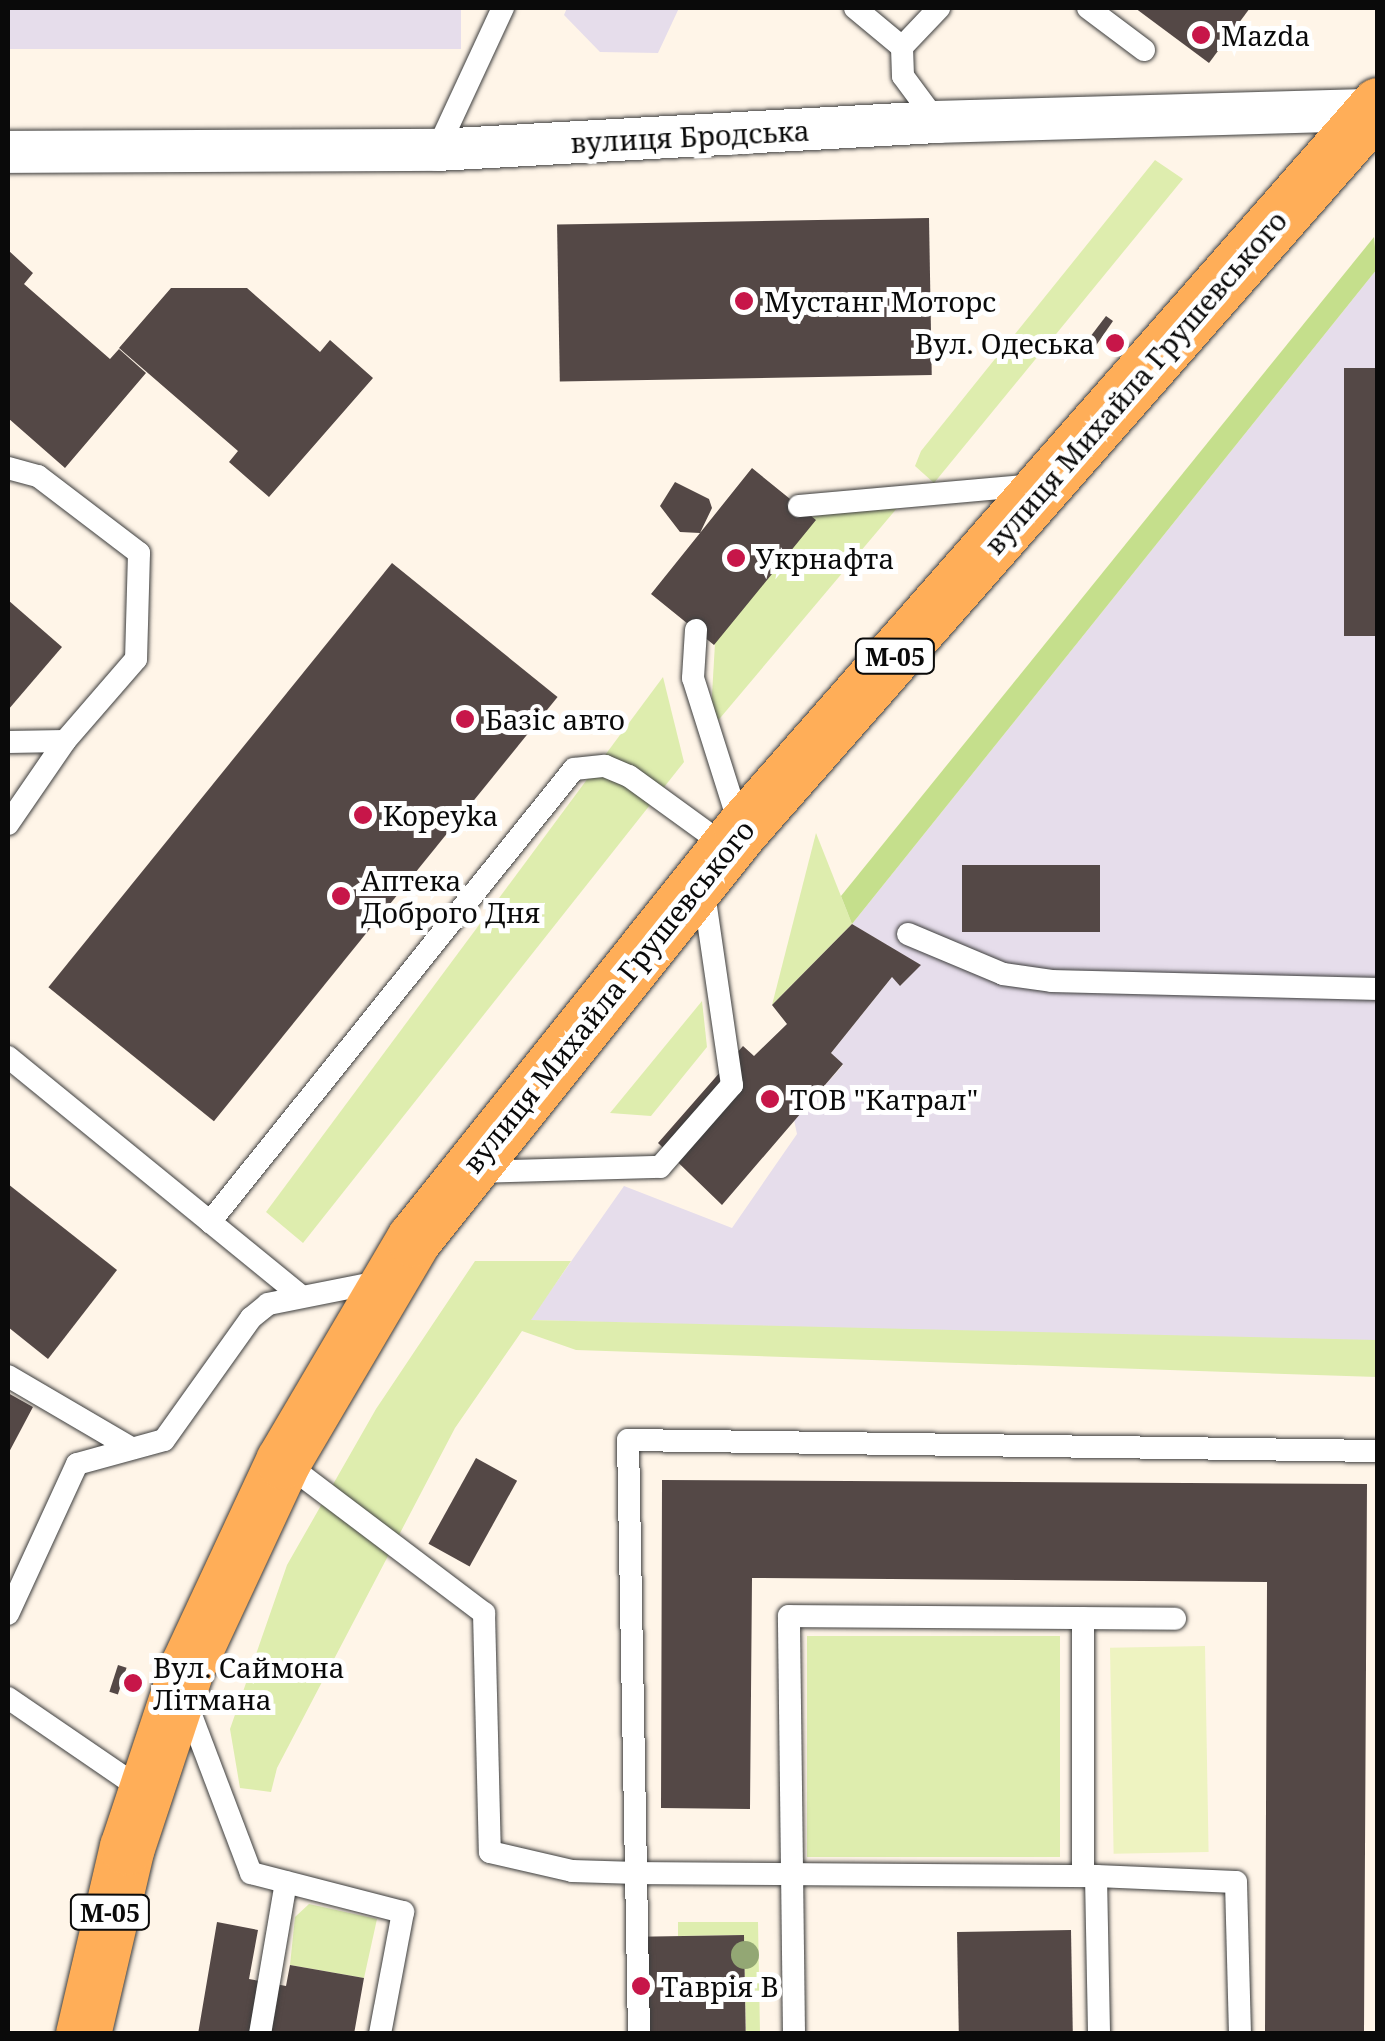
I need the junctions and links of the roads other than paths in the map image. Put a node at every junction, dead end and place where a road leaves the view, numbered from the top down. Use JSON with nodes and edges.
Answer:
{"nodes":[{"id":1,"x":503,"y":8,"type":"edge"},
{"id":2,"x":855,"y":8,"type":"edge"},
{"id":3,"x":938,"y":8,"type":"edge"},
{"id":4,"x":1088,"y":8,"type":"edge"},
{"id":5,"x":902,"y":47,"type":"junction"},
{"id":6,"x":1144,"y":50,"type":"dead end"},
{"id":7,"x":1375,"y":107,"type":"edge"},
{"id":8,"x":938,"y":122,"type":"junction"},
{"id":9,"x":437,"y":150,"type":"junction"},
{"id":10,"x":8,"y":152,"type":"edge"},
{"id":11,"x":8,"y":468,"type":"edge"},
{"id":12,"x":1050,"y":483,"type":"junction"},
{"id":13,"x":799,"y":506,"type":"dead end"},
{"id":14,"x":696,"y":630,"type":"dead end"},
{"id":15,"x":65,"y":741,"type":"junction"},
{"id":16,"x":8,"y":742,"type":"edge"},
{"id":17,"x":8,"y":824,"type":"edge"},
{"id":18,"x":724,"y":853,"type":"junction"},
{"id":19,"x":908,"y":934,"type":"dead end"},
{"id":20,"x":1378,"y":989,"type":"edge"},
{"id":21,"x":8,"y":1058,"type":"edge"},
{"id":22,"x":464,"y":1172,"type":"junction"},
{"id":23,"x":210,"y":1222,"type":"junction"},
{"id":24,"x":387,"y":1280,"type":"junction"},
{"id":25,"x":299,"y":1294,"type":"junction"},
{"id":26,"x":8,"y":1376,"type":"edge"},
{"id":27,"x":132,"y":1448,"type":"junction"},
{"id":28,"x":1378,"y":1451,"type":"edge"},
{"id":29,"x":283,"y":1462,"type":"junction"},
{"id":30,"x":8,"y":1614,"type":"edge"},
{"id":31,"x":1083,"y":1618,"type":"junction"},
{"id":32,"x":1174,"y":1619,"type":"dead end"},
{"id":33,"x":180,"y":1687,"type":"junction"},
{"id":34,"x":8,"y":1698,"type":"edge"},
{"id":35,"x":144,"y":1792,"type":"junction"},
{"id":36,"x":791,"y":1872,"type":"junction"},
{"id":37,"x":636,"y":1874,"type":"junction"},
{"id":38,"x":1090,"y":1876,"type":"junction"},
{"id":39,"x":286,"y":1882,"type":"junction"},
{"id":40,"x":82,"y":2034,"type":"edge"},
{"id":41,"x":260,"y":2034,"type":"edge"},
{"id":42,"x":380,"y":2034,"type":"edge"},
{"id":43,"x":639,"y":2034,"type":"edge"},
{"id":44,"x":794,"y":2034,"type":"edge"},
{"id":45,"x":1100,"y":2034,"type":"edge"},
{"id":46,"x":1240,"y":2034,"type":"edge"}],
"edges":[{"from":1,"to":9,"type":"lane"},
{"from":2,"to":5,"type":"lane"},
{"from":3,"to":5,"type":"lane"},
{"from":4,"to":6,"type":"lane"},
{"from":5,"to":8,"type":"lane"},
{"from":7,"to":8,"type":"street","name":"вулиця Бродська"},
{"from":7,"to":12,"type":"main road","name":"вулиця Михайла Грушевського","number":"М-05"},
{"from":8,"to":9,"type":"street","name":"вулиця Бродська"},
{"from":9,"to":10,"type":"street","name":"вулиця Бродська"},
{"from":11,"to":15,"type":"lane"},
{"from":12,"to":13,"type":"lane"},
{"from":12,"to":18,"type":"main road","name":"вулиця Михайла Грушевського","number":"М-05"},
{"from":14,"to":18,"type":"lane"},
{"from":15,"to":16,"type":"lane"},
{"from":15,"to":17,"type":"lane"},
{"from":18,"to":22,"type":"main road","name":"вулиця Михайла Грушевського","number":"М-05"},
{"from":18,"to":22,"type":"lane"},
{"from":18,"to":23,"type":"lane"},
{"from":19,"to":20,"type":"lane"},
{"from":21,"to":23,"type":"lane"},
{"from":22,"to":24,"type":"main road","name":"вулиця Михайла Грушевського","number":"М-05"},
{"from":23,"to":25,"type":"lane"},
{"from":24,"to":25,"type":"lane"},
{"from":24,"to":29,"type":"main road","name":"вулиця Михайла Грушевського","number":"М-05"},
{"from":25,"to":27,"type":"lane"},
{"from":26,"to":27,"type":"lane"},
{"from":27,"to":30,"type":"lane"},
{"from":28,"to":37,"type":"lane"},
{"from":29,"to":33,"type":"main road","name":"вулиця Михайла Грушевського","number":"М-05"},
{"from":29,"to":37,"type":"lane"},
{"from":31,"to":32,"type":"lane"},
{"from":31,"to":36,"type":"lane"},
{"from":31,"to":38,"type":"lane"},
{"from":33,"to":35,"type":"main road","name":"вулиця Михайла Грушевського","number":"М-05"},
{"from":33,"to":39,"type":"lane"},
{"from":34,"to":35,"type":"lane"},
{"from":35,"to":40,"type":"main road","name":"вулиця Михайла Грушевського","number":"М-05"},
{"from":36,"to":37,"type":"lane"},
{"from":36,"to":38,"type":"lane"},
{"from":36,"to":44,"type":"lane"},
{"from":37,"to":43,"type":"lane"},
{"from":38,"to":45,"type":"lane"},
{"from":38,"to":46,"type":"lane"},
{"from":39,"to":41,"type":"lane"},
{"from":39,"to":42,"type":"lane"}]}
